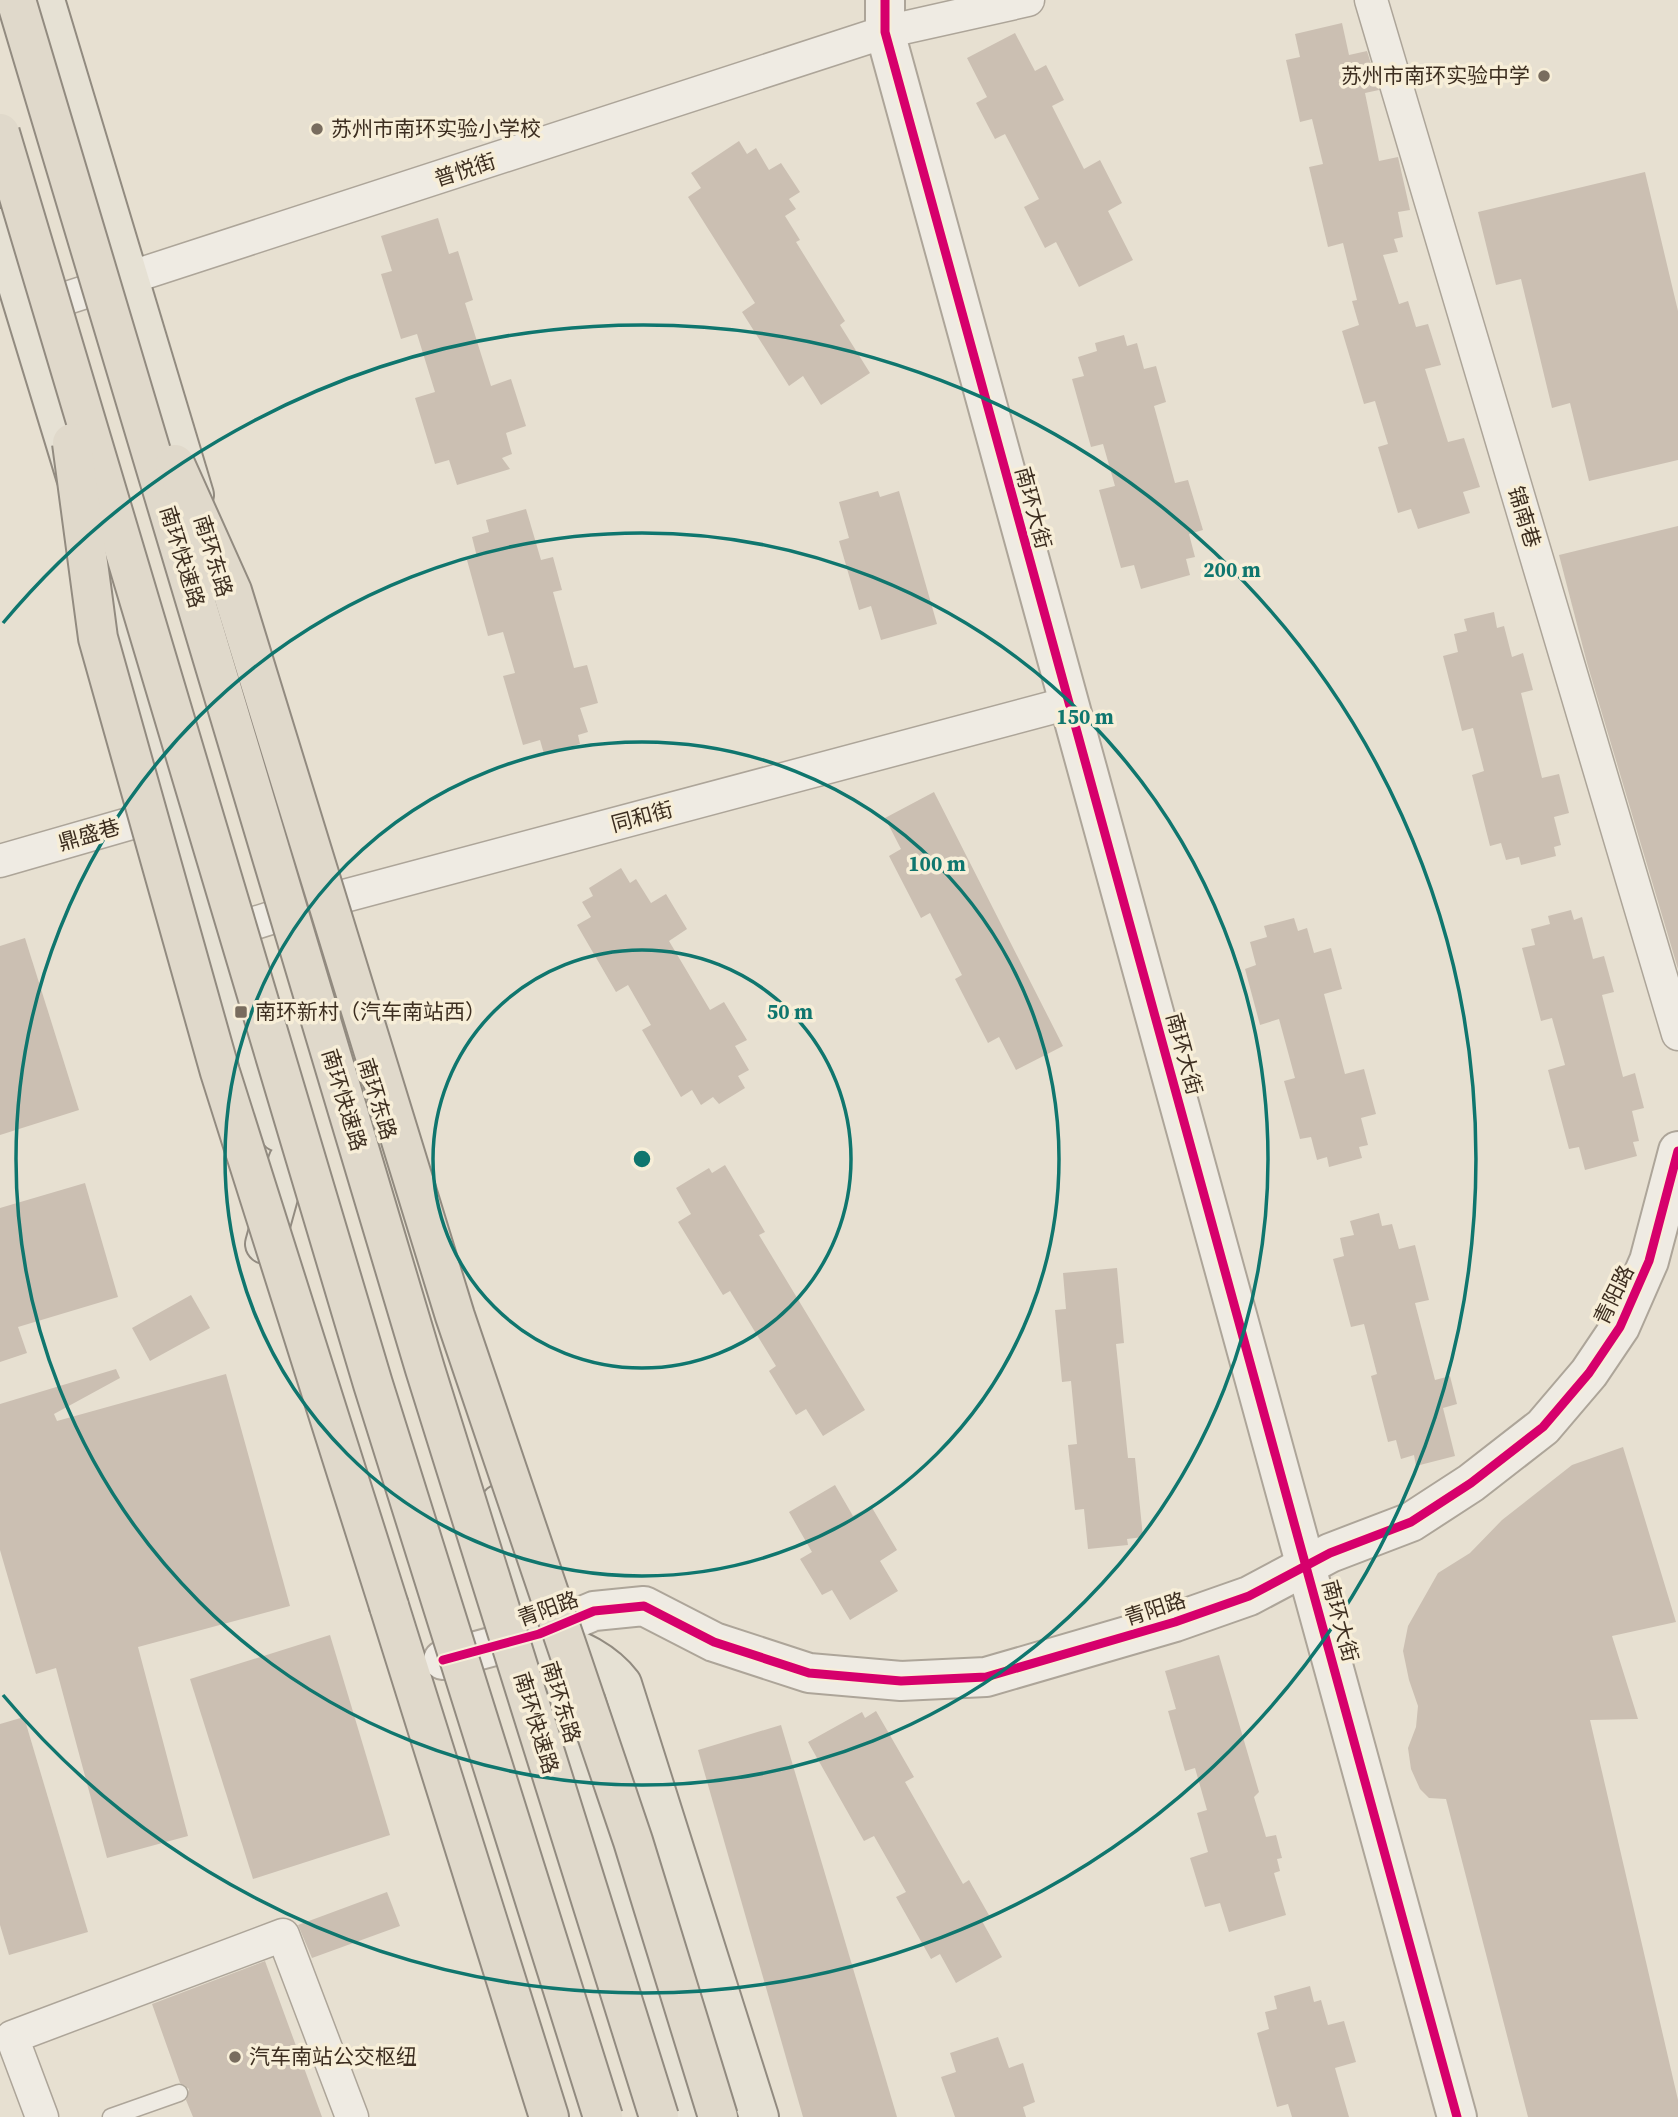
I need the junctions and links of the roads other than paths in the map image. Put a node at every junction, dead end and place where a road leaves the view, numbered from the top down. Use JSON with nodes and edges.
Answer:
{"nodes":[{"id":1,"x":16,"y":0,"type":"edge"},
{"id":2,"x":45,"y":0,"type":"edge"},
{"id":3,"x":1028,"y":0,"type":"edge"},
{"id":4,"x":1371,"y":0,"type":"edge"},
{"id":5,"x":885,"y":16,"type":"edge"},
{"id":6,"x":0,"y":133,"type":"edge"},
{"id":7,"x":0,"y":228,"type":"edge"},
{"id":8,"x":129,"y":280,"type":"junction"},
{"id":9,"x":110,"y":316,"type":"junction"},
{"id":10,"x":42,"y":321,"type":"junction"},
{"id":11,"x":1069,"y":703,"type":"junction"},
{"id":12,"x":178,"y":809,"type":"junction"},
{"id":13,"x":0,"y":861,"type":"edge"},
{"id":14,"x":318,"y":903,"type":"junction"},
{"id":15,"x":217,"y":935,"type":"junction"},
{"id":16,"x":1678,"y":1034,"type":"edge"},
{"id":17,"x":1678,"y":1151,"type":"edge"},
{"id":18,"x":288,"y":1161,"type":"junction"},
{"id":19,"x":1307,"y":1566,"type":"junction"},
{"id":20,"x":539,"y":1634,"type":"junction"},
{"id":21,"x":443,"y":1660,"type":"junction"},
{"id":22,"x":179,"y":2093,"type":"dead end"},
{"id":23,"x":42,"y":2117,"type":"edge"},
{"id":24,"x":111,"y":2117,"type":"edge"},
{"id":25,"x":352,"y":2117,"type":"edge"},
{"id":26,"x":543,"y":2117,"type":"edge"},
{"id":27,"x":549,"y":2117,"type":"edge"},
{"id":28,"x":584,"y":2117,"type":"edge"},
{"id":29,"x":603,"y":2117,"type":"edge"},
{"id":30,"x":659,"y":2117,"type":"edge"},
{"id":31,"x":689,"y":2117,"type":"edge"},
{"id":32,"x":718,"y":2117,"type":"edge"},
{"id":33,"x":759,"y":2117,"type":"edge"},
{"id":34,"x":1457,"y":2117,"type":"edge"}],
"edges":[{"from":1,"to":9,"type":"highway","name":"南环快速路","bridge":true},
{"from":2,"to":8,"type":"main road","name":"南环东路"},
{"from":3,"to":5,"type":"street","name":"普悦街"},
{"from":4,"to":16,"type":"street","name":"锦南巷"},
{"from":5,"to":8,"type":"street","name":"普悦街"},
{"from":5,"to":11,"type":"street","name":"南环大街"},
{"from":6,"to":10,"type":"highway","bridge":true},
{"from":7,"to":10,"type":"main road"},
{"from":8,"to":10,"type":"street","name":"普悦街"},
{"from":8,"to":14,"type":"main road","name":"南环东路"},
{"from":9,"to":30,"type":"highway","name":"南环快速路","bridge":true},
{"from":9,"to":32,"type":"highway","bridge":true},
{"from":10,"to":12,"type":"main road"},
{"from":10,"to":27,"type":"highway","bridge":true},
{"from":10,"to":29,"type":"highway","bridge":true},
{"from":11,"to":14,"type":"street","name":"同和街"},
{"from":11,"to":19,"type":"street","name":"南环大街"},
{"from":12,"to":13,"type":"street","name":"鼎盛巷"},
{"from":12,"to":15,"type":"main road"},
{"from":14,"to":15,"type":"street","name":"同和街"},
{"from":14,"to":20,"type":"main road","name":"南环东路"},
{"from":15,"to":18,"type":"main road"},
{"from":17,"to":19,"type":"street","name":"青阳路"},
{"from":18,"to":21,"type":"main road"},
{"from":18,"to":26,"type":"main road"},
{"from":19,"to":20,"type":"street","name":"青阳路"},
{"from":19,"to":34,"type":"street","name":"南环大街"},
{"from":20,"to":21,"type":"street","name":"青阳路"},
{"from":20,"to":31,"type":"main road","name":"南环东路"},
{"from":20,"to":33,"type":"main road"},
{"from":21,"to":28,"type":"main road"},
{"from":22,"to":24,"type":"lane"},
{"from":23,"to":25,"type":"street"}]}
